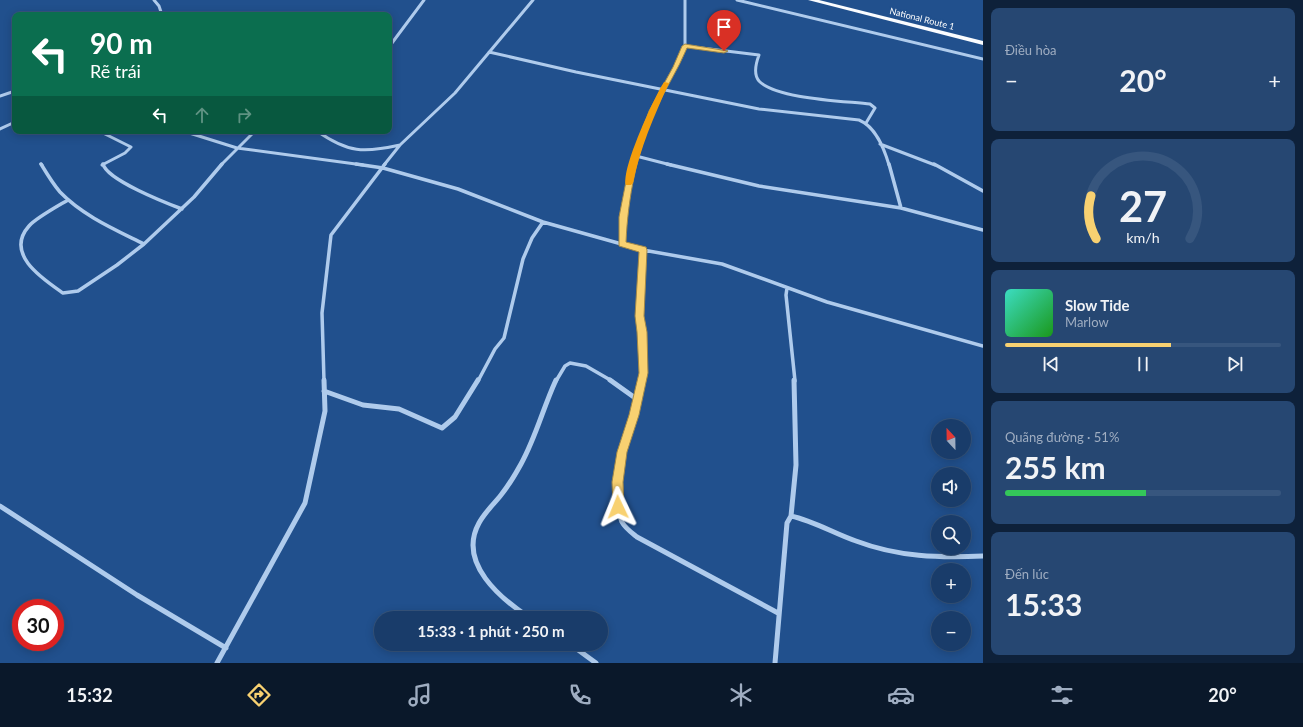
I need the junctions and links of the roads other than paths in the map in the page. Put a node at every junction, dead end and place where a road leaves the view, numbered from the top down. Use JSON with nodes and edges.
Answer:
{"nodes":[{"id":1,"x":154,"y":0,"type":"edge"},
{"id":2,"x":424,"y":0,"type":"edge"},
{"id":3,"x":534,"y":0,"type":"edge"},
{"id":4,"x":685,"y":0,"type":"edge"},
{"id":5,"x":737,"y":0,"type":"edge"},
{"id":6,"x":811,"y":0,"type":"edge"},
{"id":7,"x":161,"y":12,"type":"edge"},
{"id":8,"x":392,"y":44,"type":"edge"},
{"id":9,"x":983,"y":44,"type":"edge"},
{"id":10,"x":685,"y":46,"type":"junction"},
{"id":11,"x":489,"y":52,"type":"junction"},
{"id":12,"x":983,"y":59,"type":"edge"},
{"id":13,"x":662,"y":89,"type":"junction"},
{"id":14,"x":12,"y":92,"type":"edge"},
{"id":15,"x":0,"y":96,"type":"edge"},
{"id":16,"x":12,"y":123,"type":"edge"},
{"id":17,"x":866,"y":123,"type":"junction"},
{"id":18,"x":0,"y":129,"type":"edge"},
{"id":19,"x":105,"y":134,"type":"edge"},
{"id":20,"x":193,"y":134,"type":"edge"},
{"id":21,"x":252,"y":134,"type":"edge"},
{"id":22,"x":321,"y":134,"type":"edge"},
{"id":23,"x":880,"y":144,"type":"junction"},
{"id":24,"x":400,"y":145,"type":"junction"},
{"id":25,"x":237,"y":148,"type":"junction"},
{"id":26,"x":636,"y":156,"type":"junction"},
{"id":27,"x":41,"y":164,"type":"dead end"},
{"id":28,"x":383,"y":168,"type":"junction"},
{"id":29,"x":983,"y":191,"type":"edge"},
{"id":30,"x":68,"y":200,"type":"junction"},
{"id":31,"x":901,"y":208,"type":"junction"},
{"id":32,"x":182,"y":209,"type":"junction"},
{"id":33,"x":543,"y":222,"type":"junction"},
{"id":34,"x":983,"y":230,"type":"edge"},
{"id":35,"x":144,"y":244,"type":"junction"},
{"id":36,"x":622,"y":244,"type":"junction"},
{"id":37,"x":643,"y":250,"type":"junction"},
{"id":38,"x":787,"y":288,"type":"junction"},
{"id":39,"x":983,"y":346,"type":"edge"},
{"id":40,"x":324,"y":391,"type":"junction"},
{"id":41,"x":638,"y":400,"type":"junction"},
{"id":42,"x":0,"y":506,"type":"edge"},
{"id":43,"x":791,"y":516,"type":"junction"},
{"id":44,"x":983,"y":556,"type":"edge"},
{"id":45,"x":519,"y":611,"type":"edge"},
{"id":46,"x":778,"y":613,"type":"junction"},
{"id":47,"x":226,"y":648,"type":"junction"},
{"id":48,"x":580,"y":651,"type":"edge"},
{"id":49,"x":217,"y":663,"type":"edge"},
{"id":50,"x":596,"y":663,"type":"edge"},
{"id":51,"x":775,"y":663,"type":"edge"}],
"edges":[{"from":1,"to":7,"type":"street"},
{"from":2,"to":8,"type":"street"},
{"from":3,"to":11,"type":"street"},
{"from":4,"to":10,"type":"street"},
{"from":5,"to":12,"type":"street"},
{"from":6,"to":9,"type":"highway","name":"National Route 1"},
{"from":10,"to":13,"type":"street"},
{"from":10,"to":17,"type":"street"},
{"from":11,"to":13,"type":"street"},
{"from":11,"to":24,"type":"street"},
{"from":13,"to":17,"type":"street"},
{"from":13,"to":26,"type":"street"},
{"from":14,"to":15,"type":"street"},
{"from":16,"to":18,"type":"street"},
{"from":17,"to":23,"type":"street"},
{"from":19,"to":32,"type":"street"},
{"from":20,"to":25,"type":"street"},
{"from":21,"to":25,"type":"street"},
{"from":22,"to":24,"type":"street"},
{"from":23,"to":29,"type":"street"},
{"from":23,"to":31,"type":"street"},
{"from":24,"to":28,"type":"street"},
{"from":25,"to":28,"type":"street"},
{"from":25,"to":32,"type":"street"},
{"from":26,"to":31,"type":"street"},
{"from":26,"to":36,"type":"street"},
{"from":27,"to":30,"type":"street"},
{"from":28,"to":33,"type":"street"},
{"from":28,"to":40,"type":"street"},
{"from":30,"to":35,"type":"street"},
{"from":30,"to":35,"type":"street"},
{"from":31,"to":34,"type":"street"},
{"from":32,"to":35,"type":"street"},
{"from":33,"to":36,"type":"street"},
{"from":33,"to":40,"type":"street"},
{"from":36,"to":37,"type":"street"},
{"from":37,"to":38,"type":"street"},
{"from":37,"to":41,"type":"street"},
{"from":38,"to":39,"type":"street"},
{"from":38,"to":43,"type":"street"},
{"from":40,"to":47,"type":"street"},
{"from":41,"to":45,"type":"street"},
{"from":41,"to":46,"type":"street"},
{"from":42,"to":47,"type":"street"},
{"from":43,"to":44,"type":"street"},
{"from":43,"to":46,"type":"street"},
{"from":46,"to":51,"type":"street"},
{"from":47,"to":49,"type":"street"},
{"from":48,"to":50,"type":"street"}]}
